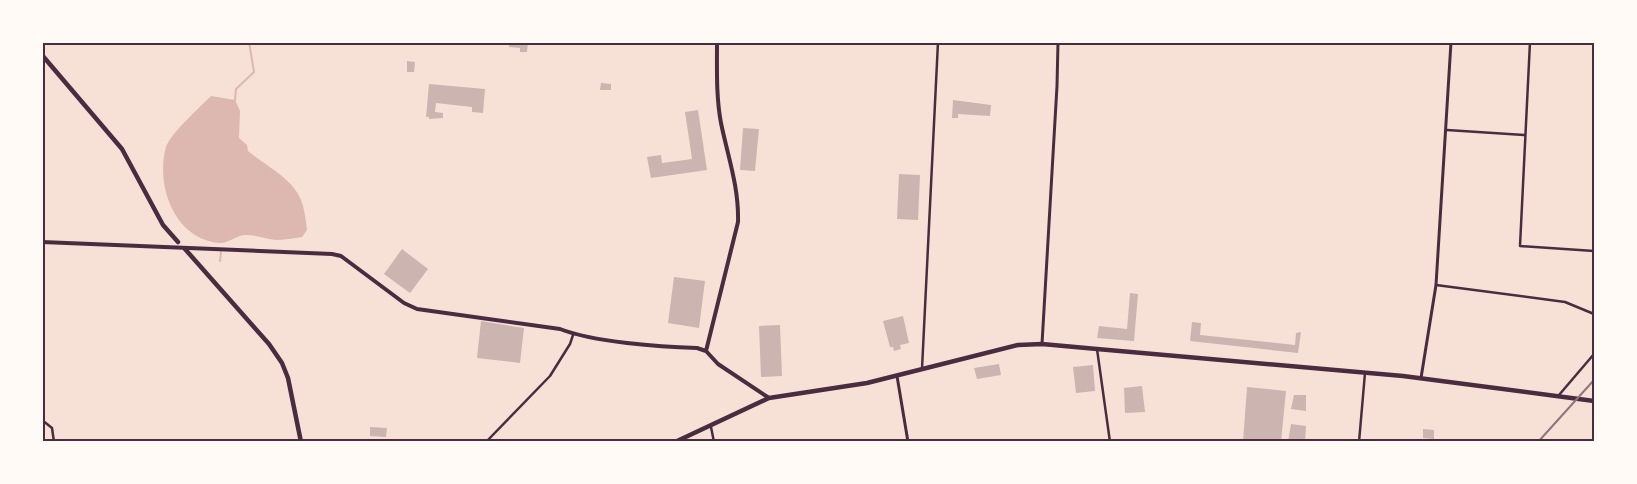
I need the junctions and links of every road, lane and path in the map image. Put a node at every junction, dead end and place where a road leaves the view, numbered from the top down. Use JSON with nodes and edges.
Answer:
{"nodes":[{"id":1,"x":718,"y":42,"type":"edge"},
{"id":2,"x":938,"y":42,"type":"edge"},
{"id":3,"x":1058,"y":42,"type":"edge"},
{"id":4,"x":1451,"y":42,"type":"edge"},
{"id":5,"x":1530,"y":42,"type":"edge"},
{"id":6,"x":43,"y":57,"type":"edge"},
{"id":7,"x":1447,"y":130,"type":"junction"},
{"id":8,"x":1524,"y":135,"type":"junction"},
{"id":9,"x":42,"y":242,"type":"edge"},
{"id":10,"x":178,"y":242,"type":"joint"},
{"id":11,"x":186,"y":249,"type":"junction"},
{"id":12,"x":1594,"y":251,"type":"edge"},
{"id":13,"x":1436,"y":284,"type":"junction"},
{"id":14,"x":1594,"y":314,"type":"edge"},
{"id":15,"x":573,"y":334,"type":"junction"},
{"id":16,"x":1042,"y":344,"type":"junction"},
{"id":17,"x":1097,"y":349,"type":"junction"},
{"id":18,"x":706,"y":351,"type":"junction"},
{"id":19,"x":1594,"y":354,"type":"edge"},
{"id":20,"x":922,"y":369,"type":"junction"},
{"id":21,"x":1365,"y":373,"type":"junction"},
{"id":22,"x":897,"y":376,"type":"junction"},
{"id":23,"x":1421,"y":378,"type":"junction"},
{"id":24,"x":1560,"y":395,"type":"junction"},
{"id":25,"x":769,"y":398,"type":"junction"},
{"id":26,"x":1594,"y":401,"type":"edge"},
{"id":27,"x":42,"y":420,"type":"edge"},
{"id":28,"x":710,"y":425,"type":"junction"},
{"id":29,"x":54,"y":442,"type":"edge"},
{"id":30,"x":301,"y":442,"type":"edge"},
{"id":31,"x":486,"y":442,"type":"edge"},
{"id":32,"x":675,"y":442,"type":"edge"},
{"id":33,"x":714,"y":442,"type":"edge"},
{"id":34,"x":908,"y":442,"type":"edge"},
{"id":35,"x":1110,"y":442,"type":"edge"},
{"id":36,"x":1358,"y":442,"type":"edge"}],
"edges":[{"from":1,"to":18,"type":"main road"},
{"from":2,"to":20,"type":"street"},
{"from":3,"to":16,"type":"street"},
{"from":4,"to":7,"type":"street"},
{"from":5,"to":8,"type":"street"},
{"from":6,"to":10,"type":"main road"},
{"from":7,"to":8,"type":"street"},
{"from":7,"to":13,"type":"street"},
{"from":8,"to":12,"type":"street"},
{"from":9,"to":11,"type":"main road"},
{"from":10,"to":11,"type":"main road"},
{"from":11,"to":15,"type":"main road"},
{"from":11,"to":30,"type":"main road"},
{"from":13,"to":14,"type":"street"},
{"from":13,"to":23,"type":"street"},
{"from":15,"to":18,"type":"main road"},
{"from":15,"to":31,"type":"street"},
{"from":16,"to":17,"type":"main road"},
{"from":16,"to":20,"type":"main road"},
{"from":17,"to":21,"type":"main road"},
{"from":17,"to":35,"type":"street"},
{"from":18,"to":25,"type":"main road"},
{"from":19,"to":24,"type":"street"},
{"from":20,"to":22,"type":"main road"},
{"from":21,"to":23,"type":"main road"},
{"from":21,"to":36,"type":"street"},
{"from":22,"to":25,"type":"main road"},
{"from":22,"to":34,"type":"street"},
{"from":23,"to":24,"type":"main road"},
{"from":24,"to":26,"type":"main road"},
{"from":25,"to":28,"type":"main road"},
{"from":27,"to":29,"type":"street"},
{"from":28,"to":32,"type":"main road"},
{"from":28,"to":33,"type":"street"}]}
